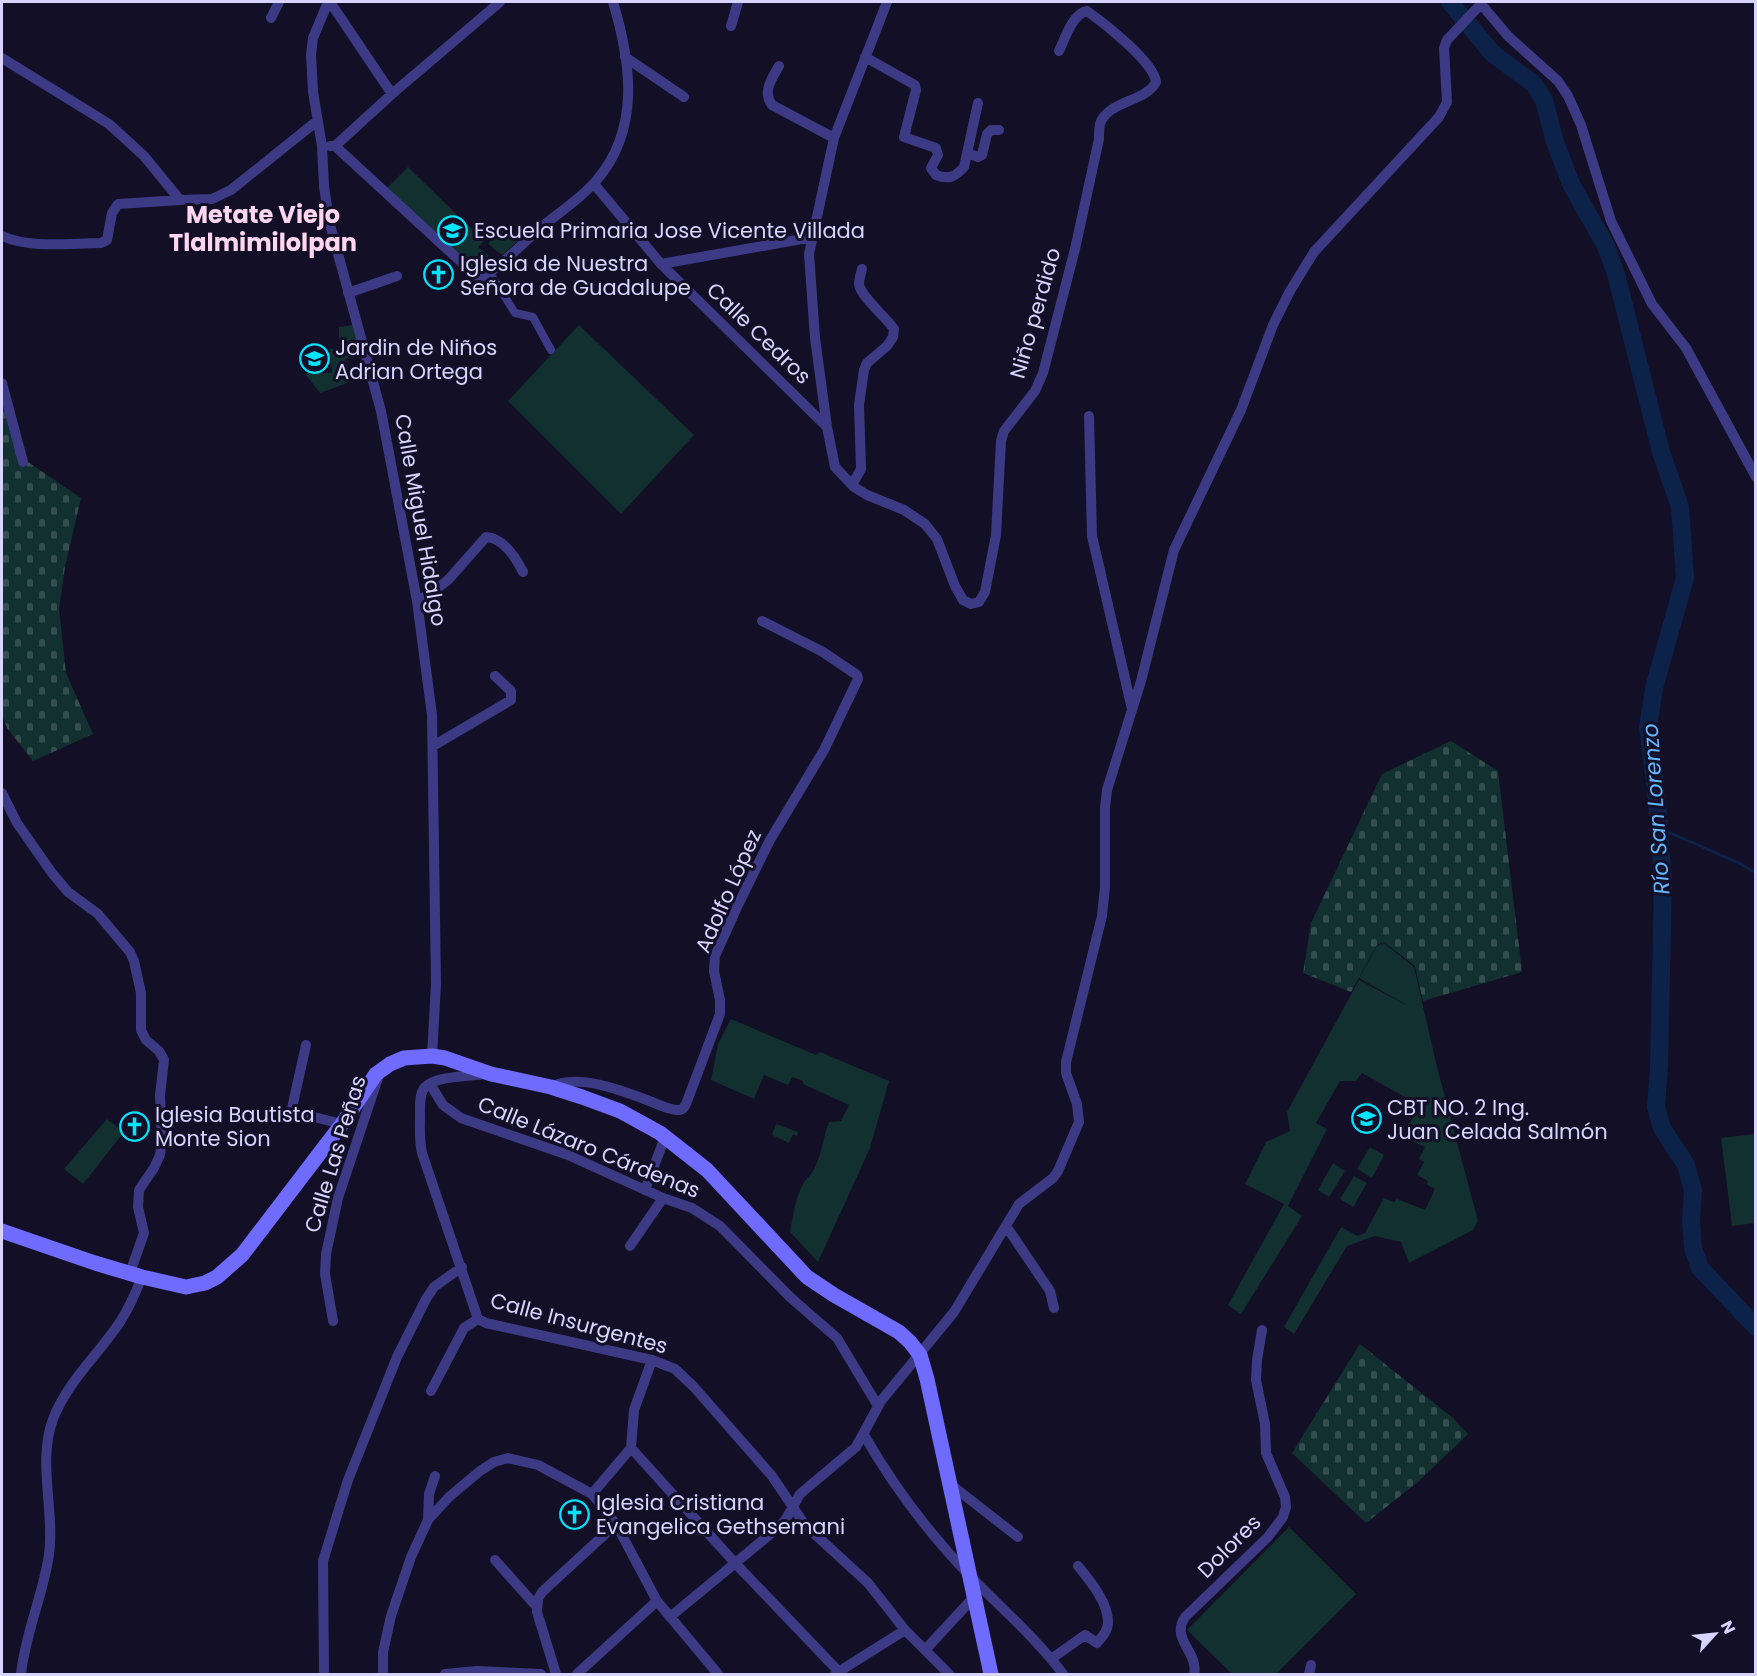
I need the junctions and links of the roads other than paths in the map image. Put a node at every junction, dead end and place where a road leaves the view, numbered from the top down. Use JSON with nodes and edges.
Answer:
{"nodes":[{"id":1,"x":279,"y":2,"type":"edge"},
{"id":2,"x":329,"y":2,"type":"edge"},
{"id":3,"x":500,"y":2,"type":"edge"},
{"id":4,"x":613,"y":2,"type":"edge"},
{"id":5,"x":738,"y":2,"type":"edge"},
{"id":6,"x":887,"y":2,"type":"edge"},
{"id":7,"x":1478,"y":6,"type":"edge"},
{"id":8,"x":271,"y":18,"type":"dead end"},
{"id":9,"x":731,"y":26,"type":"dead end"},
{"id":10,"x":1059,"y":51,"type":"dead end"},
{"id":11,"x":625,"y":57,"type":"junction"},
{"id":12,"x":865,"y":57,"type":"junction"},
{"id":13,"x":2,"y":58,"type":"edge"},
{"id":14,"x":778,"y":66,"type":"dead end"},
{"id":15,"x":392,"y":94,"type":"junction"},
{"id":16,"x":684,"y":97,"type":"dead end"},
{"id":17,"x":978,"y":103,"type":"dead end"},
{"id":18,"x":317,"y":122,"type":"junction"},
{"id":19,"x":999,"y":129,"type":"dead end"},
{"id":20,"x":834,"y":138,"type":"junction"},
{"id":21,"x":322,"y":146,"type":"junction"},
{"id":22,"x":335,"y":146,"type":"junction"},
{"id":23,"x":967,"y":153,"type":"junction"},
{"id":24,"x":594,"y":184,"type":"junction"},
{"id":25,"x":180,"y":200,"type":"junction"},
{"id":26,"x":2,"y":236,"type":"edge"},
{"id":27,"x":813,"y":237,"type":"junction"},
{"id":28,"x":661,"y":264,"type":"junction"},
{"id":29,"x":862,"y":269,"type":"dead end"},
{"id":30,"x":487,"y":275,"type":"junction"},
{"id":31,"x":397,"y":276,"type":"dead end"},
{"id":32,"x":348,"y":293,"type":"junction"},
{"id":33,"x":551,"y":350,"type":"dead end"},
{"id":34,"x":2,"y":383,"type":"edge"},
{"id":35,"x":1089,"y":416,"type":"dead end"},
{"id":36,"x":826,"y":428,"type":"junction"},
{"id":37,"x":23,"y":462,"type":"dead end"},
{"id":38,"x":1755,"y":477,"type":"edge"},
{"id":39,"x":852,"y":485,"type":"junction"},
{"id":40,"x":523,"y":572,"type":"dead end"},
{"id":41,"x":417,"y":601,"type":"junction"},
{"id":42,"x":762,"y":621,"type":"dead end"},
{"id":43,"x":495,"y":676,"type":"dead end"},
{"id":44,"x":1132,"y":710,"type":"junction"},
{"id":45,"x":433,"y":746,"type":"junction"},
{"id":46,"x":2,"y":793,"type":"edge"},
{"id":47,"x":306,"y":1045,"type":"dead end"},
{"id":48,"x":432,"y":1056,"type":"junction"},
{"id":49,"x":381,"y":1070,"type":"junction"},
{"id":50,"x":491,"y":1074,"type":"junction"},
{"id":51,"x":430,"y":1083,"type":"junction"},
{"id":52,"x":551,"y":1087,"type":"junction"},
{"id":53,"x":342,"y":1124,"type":"junction"},
{"id":54,"x":665,"y":1137,"type":"junction"},
{"id":55,"x":645,"y":1190,"type":"junction"},
{"id":56,"x":663,"y":1198,"type":"junction"},
{"id":57,"x":1006,"y":1226,"type":"junction"},
{"id":58,"x":2,"y":1231,"type":"edge"},
{"id":59,"x":630,"y":1246,"type":"dead end"},
{"id":60,"x":462,"y":1267,"type":"junction"},
{"id":61,"x":136,"y":1275,"type":"junction"},
{"id":62,"x":1054,"y":1308,"type":"dead end"},
{"id":63,"x":478,"y":1319,"type":"junction"},
{"id":64,"x":333,"y":1320,"type":"dead end"},
{"id":65,"x":1262,"y":1330,"type":"dead end"},
{"id":66,"x":920,"y":1355,"type":"junction"},
{"id":67,"x":652,"y":1360,"type":"junction"},
{"id":68,"x":431,"y":1391,"type":"dead end"},
{"id":69,"x":878,"y":1406,"type":"junction"},
{"id":70,"x":864,"y":1435,"type":"junction"},
{"id":71,"x":631,"y":1448,"type":"junction"},
{"id":72,"x":435,"y":1476,"type":"dead end"},
{"id":73,"x":950,"y":1484,"type":"junction"},
{"id":74,"x":592,"y":1494,"type":"junction"},
{"id":75,"x":792,"y":1507,"type":"junction"},
{"id":76,"x":428,"y":1520,"type":"junction"},
{"id":77,"x":616,"y":1524,"type":"junction"},
{"id":78,"x":1018,"y":1537,"type":"dead end"},
{"id":79,"x":495,"y":1560,"type":"dead end"},
{"id":80,"x":735,"y":1563,"type":"junction"},
{"id":81,"x":1078,"y":1566,"type":"dead end"},
{"id":82,"x":970,"y":1576,"type":"junction"},
{"id":83,"x":974,"y":1597,"type":"junction"},
{"id":84,"x":657,"y":1601,"type":"junction"},
{"id":85,"x":536,"y":1606,"type":"junction"},
{"id":86,"x":670,"y":1617,"type":"junction"},
{"id":87,"x":905,"y":1630,"type":"junction"},
{"id":88,"x":925,"y":1650,"type":"junction"},
{"id":89,"x":1052,"y":1659,"type":"junction"},
{"id":90,"x":21,"y":1674,"type":"edge"},
{"id":91,"x":324,"y":1674,"type":"edge"},
{"id":92,"x":383,"y":1674,"type":"edge"},
{"id":93,"x":445,"y":1674,"type":"edge"},
{"id":94,"x":541,"y":1674,"type":"edge"},
{"id":95,"x":556,"y":1674,"type":"edge"},
{"id":96,"x":577,"y":1674,"type":"edge"},
{"id":97,"x":718,"y":1674,"type":"edge"},
{"id":98,"x":838,"y":1674,"type":"edge"},
{"id":99,"x":949,"y":1674,"type":"edge"},
{"id":100,"x":992,"y":1674,"type":"edge"},
{"id":101,"x":1063,"y":1674,"type":"edge"},
{"id":102,"x":1194,"y":1674,"type":"edge"}],
"edges":[{"from":1,"to":8,"type":"street"},
{"from":2,"to":15,"type":"street","name":"Calle Miguel Hidalgo"},
{"from":2,"to":18,"type":"street","name":"Calle Miguel Hidalgo"},
{"from":3,"to":15,"type":"street"},
{"from":4,"to":11,"type":"street"},
{"from":5,"to":9,"type":"street"},
{"from":6,"to":12,"type":"street"},
{"from":7,"to":38,"type":"street"},
{"from":7,"to":44,"type":"street"},
{"from":10,"to":39,"type":"street","name":"Niño perdido"},
{"from":11,"to":16,"type":"street"},
{"from":11,"to":24,"type":"street"},
{"from":12,"to":20,"type":"street"},
{"from":12,"to":23,"type":"street"},
{"from":13,"to":25,"type":"street"},
{"from":14,"to":20,"type":"street"},
{"from":15,"to":22,"type":"street"},
{"from":17,"to":23,"type":"street"},
{"from":18,"to":21,"type":"street","name":"Calle Miguel Hidalgo"},
{"from":18,"to":25,"type":"street"},
{"from":19,"to":23,"type":"street"},
{"from":20,"to":27,"type":"street"},
{"from":21,"to":22,"type":"street"},
{"from":21,"to":32,"type":"street","name":"Calle Miguel Hidalgo"},
{"from":22,"to":30,"type":"street"},
{"from":24,"to":28,"type":"street","name":"Calle Cedros"},
{"from":24,"to":30,"type":"street"},
{"from":25,"to":26,"type":"street"},
{"from":27,"to":28,"type":"street"},
{"from":27,"to":36,"type":"street"},
{"from":28,"to":36,"type":"street","name":"Calle Cedros"},
{"from":29,"to":39,"type":"street"},
{"from":30,"to":33,"type":"street"},
{"from":31,"to":32,"type":"street"},
{"from":32,"to":41,"type":"street","name":"Calle Miguel Hidalgo"},
{"from":34,"to":37,"type":"street"},
{"from":35,"to":44,"type":"street"},
{"from":36,"to":39,"type":"street","name":"Niño perdido"},
{"from":40,"to":41,"type":"street"},
{"from":41,"to":45,"type":"street","name":"Calle Miguel Hidalgo"},
{"from":42,"to":52,"type":"street","name":"Adolfo López"},
{"from":43,"to":45,"type":"street"},
{"from":44,"to":57,"type":"street"},
{"from":45,"to":48,"type":"street","name":"Calle Miguel Hidalgo"},
{"from":46,"to":61,"type":"street"},
{"from":47,"to":53,"type":"street"},
{"from":48,"to":49,"type":"main road"},
{"from":48,"to":50,"type":"main road"},
{"from":49,"to":53,"type":"main road"},
{"from":49,"to":64,"type":"street","name":"Calle Las Peñas"},
{"from":50,"to":51,"type":"street"},
{"from":50,"to":52,"type":"main road"},
{"from":51,"to":55,"type":"street","name":"Calle Lázaro Cárdenas"},
{"from":51,"to":60,"type":"street","name":"Calle Insurgentes"},
{"from":52,"to":54,"type":"main road"},
{"from":53,"to":61,"type":"main road"},
{"from":54,"to":55,"type":"street"},
{"from":54,"to":66,"type":"main road"},
{"from":55,"to":56,"type":"street","name":"Calle Lázaro Cárdenas"},
{"from":56,"to":59,"type":"street"},
{"from":56,"to":69,"type":"street","name":"Calle Lázaro Cárdenas"},
{"from":57,"to":62,"type":"street"},
{"from":57,"to":66,"type":"street"},
{"from":58,"to":61,"type":"main road"},
{"from":60,"to":63,"type":"street","name":"Calle Insurgentes"},
{"from":60,"to":91,"type":"street"},
{"from":61,"to":90,"type":"street"},
{"from":63,"to":67,"type":"street","name":"Calle Insurgentes"},
{"from":63,"to":68,"type":"street"},
{"from":65,"to":102,"type":"street","name":"Dolores"},
{"from":66,"to":69,"type":"street"},
{"from":66,"to":73,"type":"main road"},
{"from":67,"to":71,"type":"street"},
{"from":67,"to":75,"type":"street","name":"Calle Insurgentes"},
{"from":69,"to":70,"type":"street"},
{"from":70,"to":75,"type":"street"},
{"from":70,"to":82,"type":"street"},
{"from":71,"to":74,"type":"street"},
{"from":71,"to":80,"type":"street"},
{"from":72,"to":76,"type":"street"},
{"from":73,"to":78,"type":"street"},
{"from":73,"to":82,"type":"main road"},
{"from":74,"to":76,"type":"street"},
{"from":74,"to":77,"type":"street"},
{"from":75,"to":80,"type":"street"},
{"from":75,"to":87,"type":"street","name":"Calle Insurgentes"},
{"from":76,"to":92,"type":"street"},
{"from":77,"to":84,"type":"street"},
{"from":77,"to":85,"type":"street"},
{"from":79,"to":85,"type":"street"},
{"from":80,"to":86,"type":"street"},
{"from":80,"to":98,"type":"street"},
{"from":81,"to":89,"type":"street"},
{"from":82,"to":83,"type":"main road"},
{"from":82,"to":89,"type":"street"},
{"from":83,"to":88,"type":"street"},
{"from":83,"to":100,"type":"main road"},
{"from":84,"to":86,"type":"street"},
{"from":84,"to":96,"type":"street"},
{"from":85,"to":95,"type":"street"},
{"from":86,"to":97,"type":"street"},
{"from":87,"to":88,"type":"street","name":"Calle Insurgentes"},
{"from":87,"to":98,"type":"street"},
{"from":88,"to":99,"type":"street","name":"Calle Insurgentes"},
{"from":89,"to":101,"type":"street"},
{"from":93,"to":94,"type":"street"}]}
